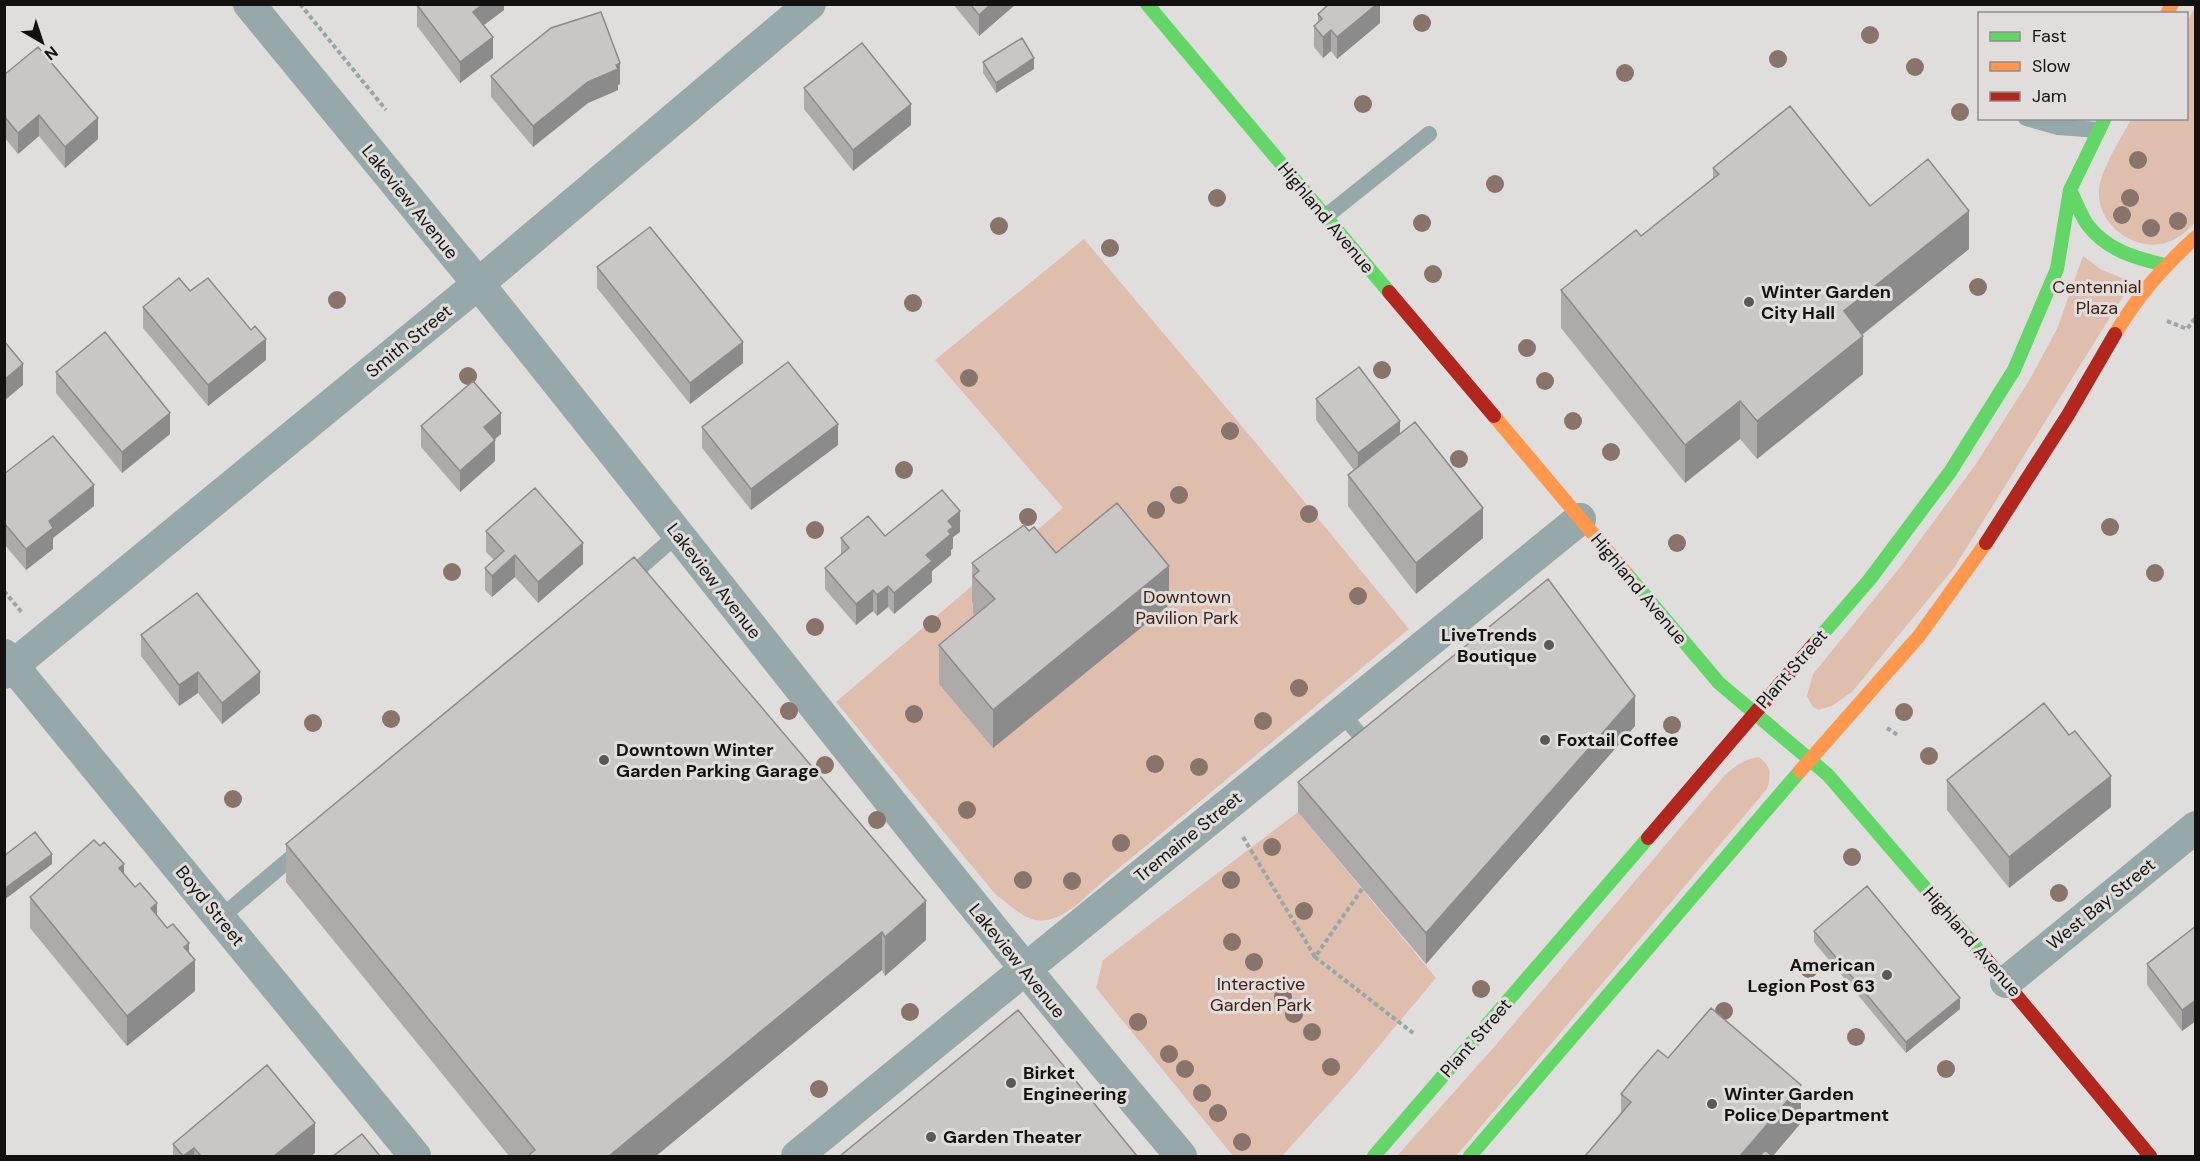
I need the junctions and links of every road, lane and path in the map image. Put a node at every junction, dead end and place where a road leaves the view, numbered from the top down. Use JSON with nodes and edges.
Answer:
{"nodes":[{"id":1,"x":249,"y":4,"type":"edge"},
{"id":2,"x":810,"y":4,"type":"edge"},
{"id":3,"x":1147,"y":4,"type":"edge"},
{"id":4,"x":2033,"y":120,"type":"edge"},
{"id":5,"x":2102,"y":124,"type":"edge"},
{"id":6,"x":1429,"y":134,"type":"dead end"},
{"id":7,"x":2070,"y":190,"type":"junction"},
{"id":8,"x":1325,"y":217,"type":"junction"},
{"id":9,"x":2196,"y":237,"type":"edge"},
{"id":10,"x":2165,"y":265,"type":"junction"},
{"id":11,"x":478,"y":284,"type":"junction"},
{"id":12,"x":2196,"y":317,"type":"edge"},
{"id":13,"x":2187,"y":329,"type":"dead end"},
{"id":14,"x":1580,"y":519,"type":"junction"},
{"id":15,"x":677,"y":535,"type":"junction"},
{"id":16,"x":614,"y":590,"type":"edge"},
{"id":17,"x":4,"y":591,"type":"edge"},
{"id":18,"x":27,"y":619,"type":"dead end"},
{"id":19,"x":8,"y":664,"type":"edge"},
{"id":20,"x":1754,"y":712,"type":"junction"},
{"id":21,"x":1341,"y":713,"type":"junction"},
{"id":22,"x":1374,"y":750,"type":"edge"},
{"id":23,"x":1811,"y":759,"type":"junction"},
{"id":24,"x":2196,"y":827,"type":"edge"},
{"id":25,"x":318,"y":836,"type":"edge"},
{"id":26,"x":1242,"y":836,"type":"dead end"},
{"id":27,"x":1362,"y":889,"type":"dead end"},
{"id":28,"x":220,"y":918,"type":"junction"},
{"id":29,"x":1315,"y":957,"type":"junction"},
{"id":30,"x":1024,"y":969,"type":"junction"},
{"id":31,"x":2006,"y":982,"type":"junction"},
{"id":32,"x":1413,"y":1033,"type":"dead end"},
{"id":33,"x":415,"y":1156,"type":"edge"},
{"id":34,"x":797,"y":1156,"type":"edge"},
{"id":35,"x":1181,"y":1156,"type":"edge"},
{"id":36,"x":1374,"y":1156,"type":"edge"},
{"id":37,"x":1470,"y":1156,"type":"edge"},
{"id":38,"x":2150,"y":1156,"type":"edge"}],
"edges":[{"from":1,"to":11,"type":"street","name":"Lakeview Avenue"},
{"from":2,"to":11,"type":"street","name":"Smith Street"},
{"from":3,"to":8,"type":"main road","name":"Highland Avenue"},
{"from":4,"to":5,"type":"lane"},
{"from":5,"to":7,"type":"main road","name":"Plant Street"},
{"from":6,"to":8,"type":"lane"},
{"from":7,"to":10,"type":"main road"},
{"from":7,"to":20,"type":"main road","name":"Plant Street"},
{"from":8,"to":14,"type":"main road","name":"Highland Avenue"},
{"from":9,"to":10,"type":"main road"},
{"from":10,"to":23,"type":"main road"},
{"from":11,"to":15,"type":"street","name":"Lakeview Avenue"},
{"from":11,"to":19,"type":"street","name":"Smith Street"},
{"from":12,"to":13,"type":"path"},
{"from":14,"to":20,"type":"main road","name":"Highland Avenue"},
{"from":14,"to":21,"type":"street","name":"Tremaine Street"},
{"from":15,"to":16,"type":"lane"},
{"from":15,"to":30,"type":"street","name":"Lakeview Avenue"},
{"from":17,"to":18,"type":"path"},
{"from":19,"to":28,"type":"street","name":"Boyd Street"},
{"from":20,"to":23,"type":"main road","name":"Highland Avenue"},
{"from":20,"to":36,"type":"main road","name":"Plant Street"},
{"from":21,"to":22,"type":"lane"},
{"from":21,"to":30,"type":"street","name":"Tremaine Street"},
{"from":23,"to":31,"type":"main road","name":"Highland Avenue"},
{"from":23,"to":37,"type":"main road"},
{"from":24,"to":31,"type":"street","name":"West Bay Street"},
{"from":25,"to":28,"type":"lane"},
{"from":26,"to":29,"type":"path"},
{"from":27,"to":29,"type":"path"},
{"from":28,"to":33,"type":"street","name":"Boyd Street"},
{"from":29,"to":32,"type":"path"},
{"from":30,"to":34,"type":"street","name":"Tremaine Street"},
{"from":30,"to":35,"type":"street","name":"Lakeview Avenue"},
{"from":31,"to":38,"type":"main road","name":"Highland Avenue"}]}
